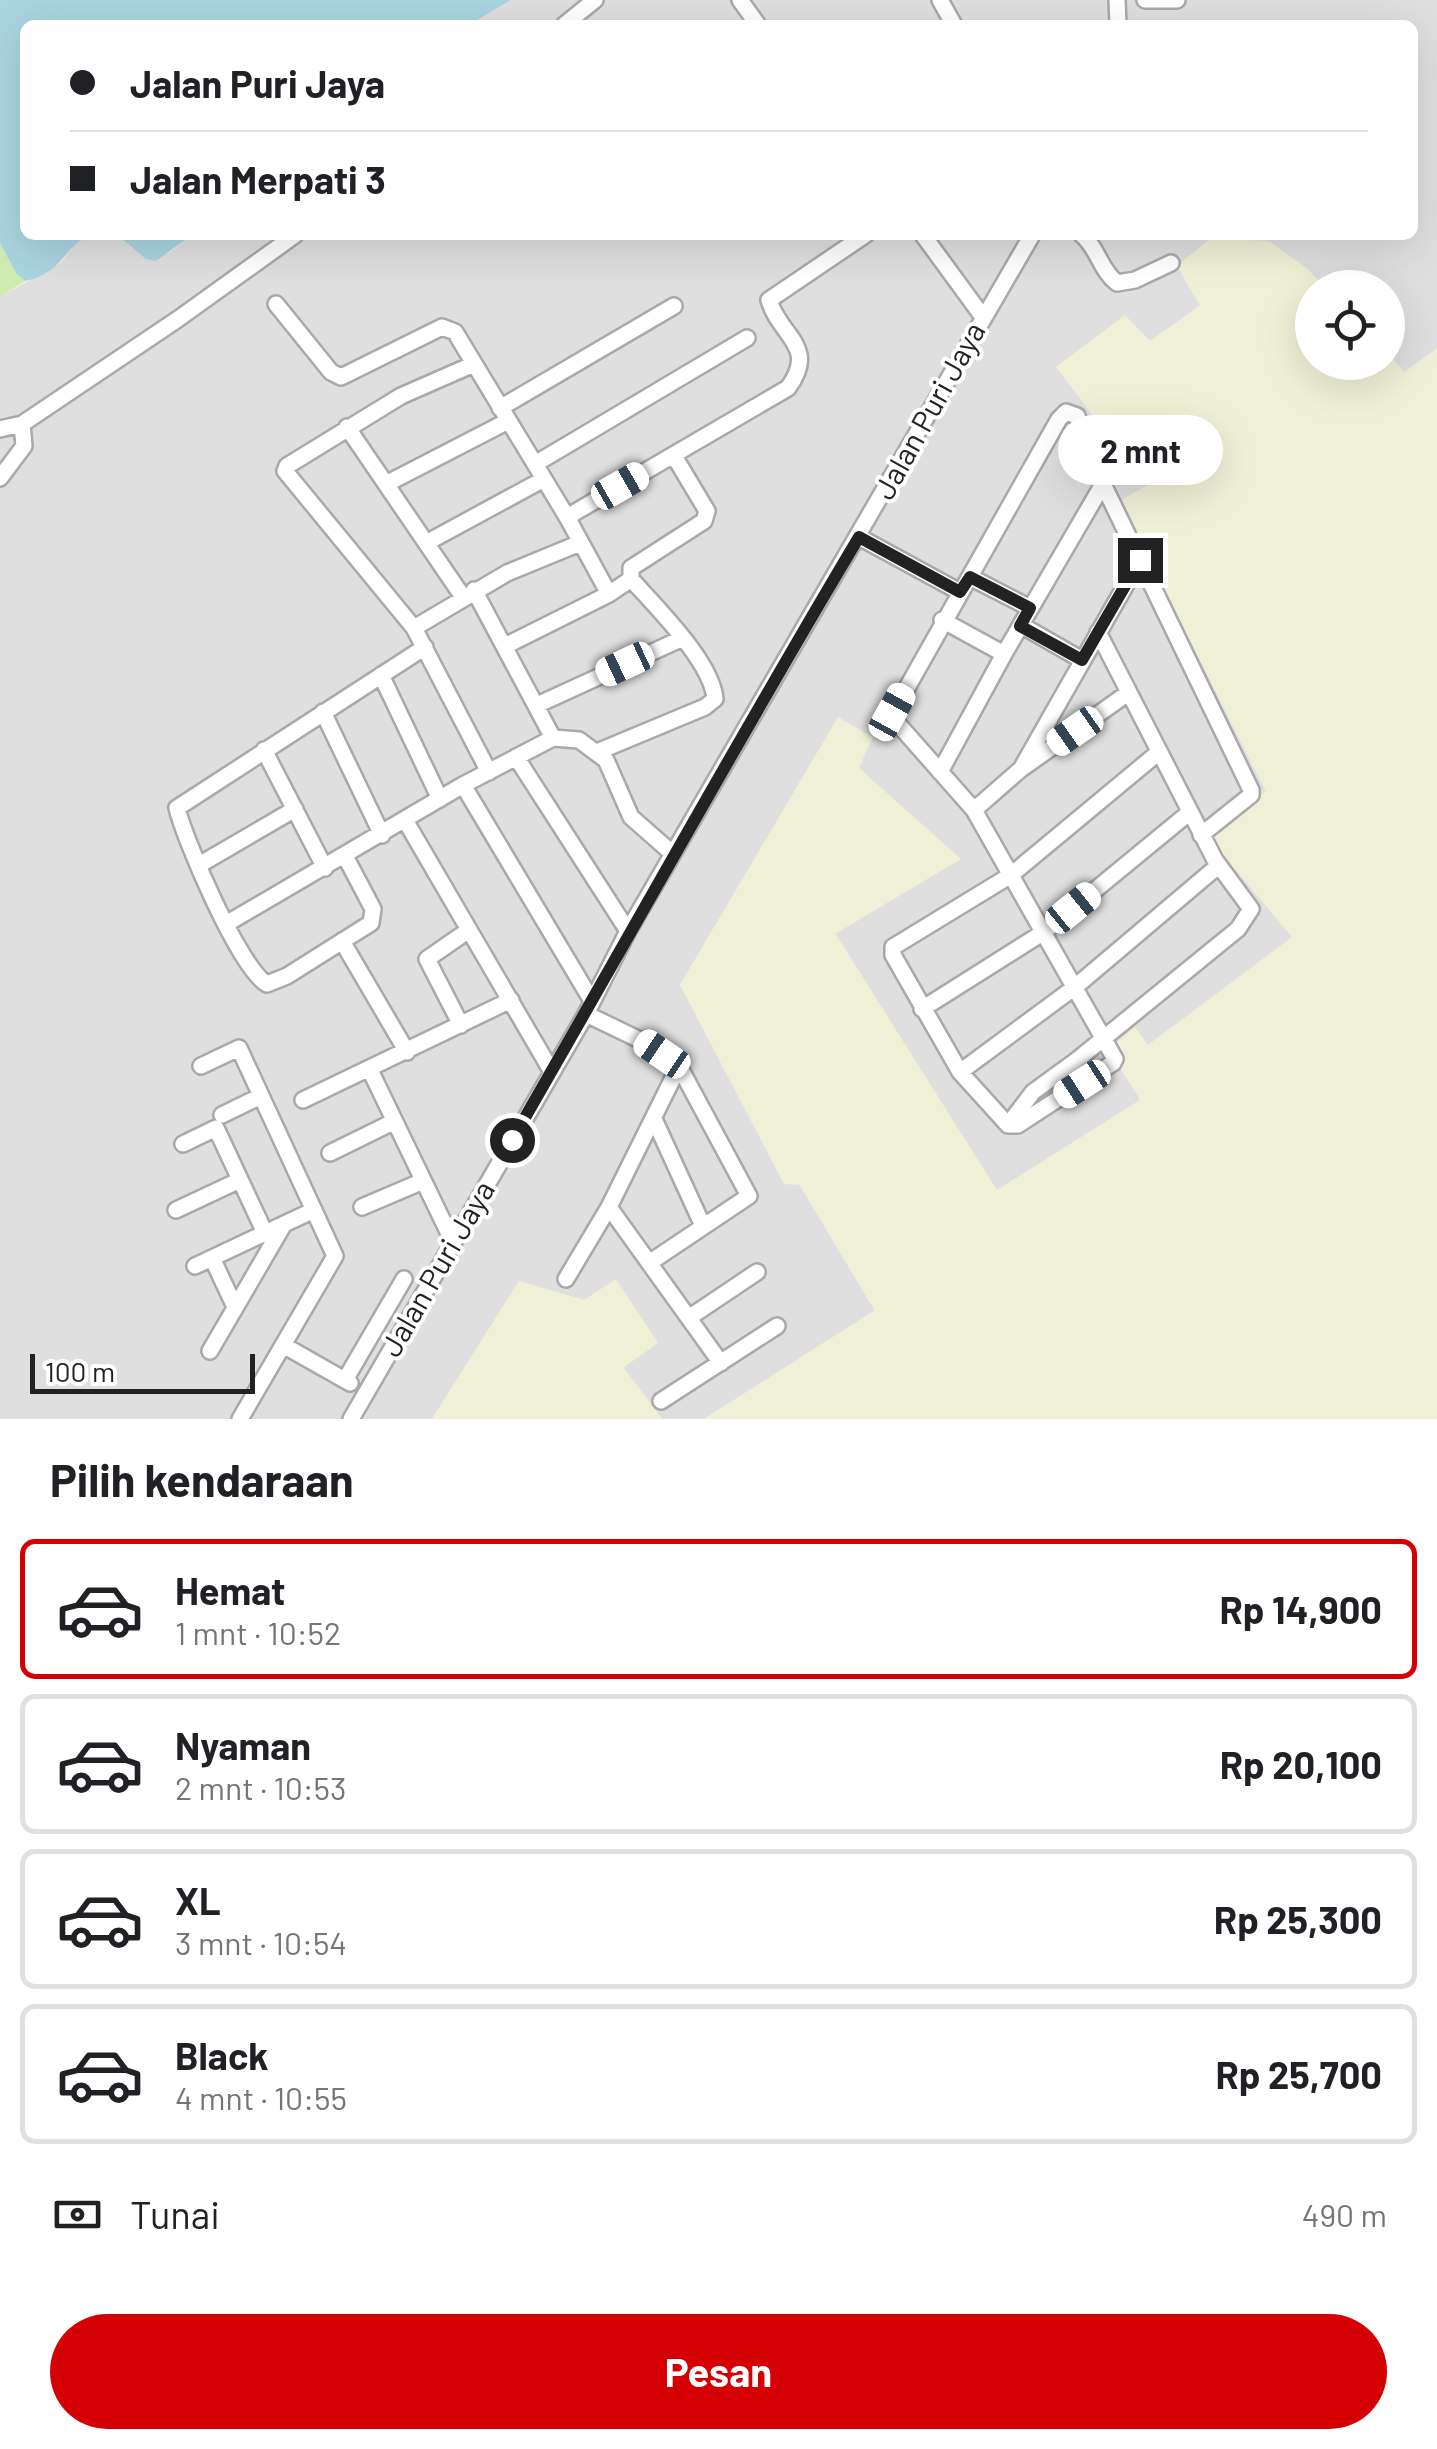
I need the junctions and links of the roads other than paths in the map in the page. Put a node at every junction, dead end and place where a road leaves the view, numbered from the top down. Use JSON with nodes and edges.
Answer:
{"nodes":[{"id":1,"x":595,"y":0,"type":"edge"},
{"id":2,"x":1145,"y":0,"type":"edge"},
{"id":3,"x":1177,"y":0,"type":"edge"},
{"id":4,"x":570,"y":20,"type":"edge"},
{"id":5,"x":288,"y":240,"type":"edge"},
{"id":6,"x":858,"y":240,"type":"edge"},
{"id":7,"x":926,"y":240,"type":"edge"},
{"id":8,"x":1029,"y":240,"type":"edge"},
{"id":9,"x":1086,"y":240,"type":"edge"},
{"id":10,"x":1171,"y":263,"type":"dead end"},
{"id":11,"x":276,"y":304,"type":"dead end"},
{"id":12,"x":674,"y":306,"type":"dead end"},
{"id":13,"x":983,"y":317,"type":"junction"},
{"id":14,"x":746,"y":338,"type":"dead end"},
{"id":15,"x":474,"y":364,"type":"junction"},
{"id":16,"x":504,"y":414,"type":"junction"},
{"id":17,"x":22,"y":424,"type":"junction"},
{"id":18,"x":348,"y":427,"type":"junction"},
{"id":19,"x":0,"y":429,"type":"edge"},
{"id":20,"x":674,"y":456,"type":"junction"},
{"id":21,"x":539,"y":472,"type":"junction"},
{"id":22,"x":0,"y":478,"type":"edge"},
{"id":23,"x":386,"y":484,"type":"junction"},
{"id":24,"x":1103,"y":484,"type":"junction"},
{"id":25,"x":567,"y":517,"type":"junction"},
{"id":26,"x":859,"y":537,"type":"junction"},
{"id":27,"x":426,"y":543,"type":"junction"},
{"id":28,"x":580,"y":544,"type":"junction"},
{"id":29,"x":1140,"y":560,"type":"junction"},
{"id":30,"x":970,"y":577,"type":"junction"},
{"id":31,"x":631,"y":579,"type":"junction"},
{"id":32,"x":960,"y":592,"type":"junction"},
{"id":33,"x":469,"y":594,"type":"junction"},
{"id":34,"x":610,"y":594,"type":"junction"},
{"id":35,"x":1030,"y":608,"type":"junction"},
{"id":36,"x":942,"y":620,"type":"junction"},
{"id":37,"x":1020,"y":626,"type":"junction"},
{"id":38,"x":414,"y":628,"type":"junction"},
{"id":39,"x":1098,"y":632,"type":"junction"},
{"id":40,"x":683,"y":638,"type":"junction"},
{"id":41,"x":505,"y":646,"type":"junction"},
{"id":42,"x":425,"y":647,"type":"junction"},
{"id":43,"x":1004,"y":654,"type":"junction"},
{"id":44,"x":1082,"y":660,"type":"junction"},
{"id":45,"x":381,"y":675,"type":"junction"},
{"id":46,"x":1128,"y":693,"type":"junction"},
{"id":47,"x":536,"y":705,"type":"junction"},
{"id":48,"x":324,"y":712,"type":"junction"},
{"id":49,"x":553,"y":738,"type":"junction"},
{"id":50,"x":264,"y":750,"type":"junction"},
{"id":51,"x":598,"y":752,"type":"junction"},
{"id":52,"x":1159,"y":752,"type":"junction"},
{"id":53,"x":516,"y":756,"type":"junction"},
{"id":54,"x":1021,"y":769,"type":"junction"},
{"id":55,"x":489,"y":772,"type":"junction"},
{"id":56,"x":940,"y":772,"type":"junction"},
{"id":57,"x":463,"y":785,"type":"junction"},
{"id":58,"x":440,"y":799,"type":"junction"},
{"id":59,"x":295,"y":809,"type":"junction"},
{"id":60,"x":974,"y":810,"type":"junction"},
{"id":61,"x":1190,"y":812,"type":"junction"},
{"id":62,"x":405,"y":820,"type":"junction"},
{"id":63,"x":382,"y":834,"type":"junction"},
{"id":64,"x":1202,"y":835,"type":"junction"},
{"id":65,"x":673,"y":854,"type":"junction"},
{"id":66,"x":345,"y":856,"type":"junction"},
{"id":67,"x":200,"y":864,"type":"junction"},
{"id":68,"x":1218,"y":866,"type":"junction"},
{"id":69,"x":325,"y":868,"type":"junction"},
{"id":70,"x":1011,"y":875,"type":"junction"},
{"id":71,"x":226,"y":924,"type":"junction"},
{"id":72,"x":470,"y":930,"type":"junction"},
{"id":73,"x":628,"y":931,"type":"junction"},
{"id":74,"x":1044,"y":932,"type":"junction"},
{"id":75,"x":342,"y":941,"type":"junction"},
{"id":76,"x":1075,"y":986,"type":"junction"},
{"id":77,"x":511,"y":1000,"type":"junction"},
{"id":78,"x":589,"y":1008,"type":"junction"},
{"id":79,"x":922,"y":1009,"type":"junction"},
{"id":80,"x":460,"y":1025,"type":"junction"},
{"id":81,"x":1104,"y":1039,"type":"junction"},
{"id":82,"x":406,"y":1052,"type":"junction"},
{"id":83,"x":201,"y":1066,"type":"dead end"},
{"id":84,"x":680,"y":1066,"type":"junction"},
{"id":85,"x":370,"y":1070,"type":"junction"},
{"id":86,"x":552,"y":1072,"type":"junction"},
{"id":87,"x":960,"y":1072,"type":"junction"},
{"id":88,"x":262,"y":1096,"type":"junction"},
{"id":89,"x":303,"y":1100,"type":"dead end"},
{"id":90,"x":222,"y":1114,"type":"dead end"},
{"id":91,"x":654,"y":1119,"type":"junction"},
{"id":92,"x":393,"y":1122,"type":"junction"},
{"id":93,"x":1008,"y":1125,"type":"junction"},
{"id":94,"x":183,"y":1144,"type":"dead end"},
{"id":95,"x":330,"y":1153,"type":"dead end"},
{"id":96,"x":240,"y":1180,"type":"junction"},
{"id":97,"x":422,"y":1180,"type":"junction"},
{"id":98,"x":610,"y":1206,"type":"junction"},
{"id":99,"x":362,"y":1207,"type":"dead end"},
{"id":100,"x":176,"y":1210,"type":"dead end"},
{"id":101,"x":314,"y":1210,"type":"junction"},
{"id":102,"x":284,"y":1224,"type":"junction"},
{"id":103,"x":703,"y":1226,"type":"junction"},
{"id":104,"x":265,"y":1233,"type":"junction"},
{"id":105,"x":453,"y":1242,"type":"junction"},
{"id":106,"x":212,"y":1258,"type":"junction"},
{"id":107,"x":649,"y":1263,"type":"junction"},
{"id":108,"x":196,"y":1266,"type":"dead end"},
{"id":109,"x":757,"y":1272,"type":"dead end"},
{"id":110,"x":404,"y":1279,"type":"dead end"},
{"id":111,"x":566,"y":1279,"type":"dead end"},
{"id":112,"x":235,"y":1307,"type":"junction"},
{"id":113,"x":690,"y":1317,"type":"junction"},
{"id":114,"x":777,"y":1326,"type":"dead end"},
{"id":115,"x":283,"y":1345,"type":"junction"},
{"id":116,"x":210,"y":1351,"type":"dead end"},
{"id":117,"x":722,"y":1362,"type":"junction"},
{"id":118,"x":345,"y":1380,"type":"junction"},
{"id":119,"x":366,"y":1392,"type":"junction"},
{"id":120,"x":661,"y":1401,"type":"dead end"},
{"id":121,"x":240,"y":1419,"type":"edge"},
{"id":122,"x":351,"y":1419,"type":"edge"}],
"edges":[{"from":1,"to":4,"type":"street"},
{"from":2,"to":3,"type":"street"},
{"from":5,"to":17,"type":"street"},
{"from":6,"to":20,"type":"street"},
{"from":7,"to":13,"type":"street"},
{"from":8,"to":13,"type":"street","name":"Jalan Puri Jaya"},
{"from":9,"to":10,"type":"street"},
{"from":11,"to":15,"type":"street"},
{"from":12,"to":16,"type":"street"},
{"from":13,"to":26,"type":"street","name":"Jalan Puri Jaya"},
{"from":14,"to":21,"type":"street"},
{"from":15,"to":16,"type":"street"},
{"from":15,"to":18,"type":"street"},
{"from":16,"to":21,"type":"street"},
{"from":16,"to":23,"type":"street"},
{"from":17,"to":19,"type":"street"},
{"from":17,"to":22,"type":"street"},
{"from":18,"to":23,"type":"street"},
{"from":18,"to":38,"type":"street"},
{"from":20,"to":25,"type":"street"},
{"from":20,"to":31,"type":"street"},
{"from":21,"to":25,"type":"street"},
{"from":21,"to":27,"type":"street"},
{"from":23,"to":27,"type":"street"},
{"from":24,"to":29,"type":"street"},
{"from":24,"to":30,"type":"street"},
{"from":24,"to":35,"type":"street"},
{"from":25,"to":28,"type":"street"},
{"from":26,"to":32,"type":"street"},
{"from":26,"to":65,"type":"street","name":"Jalan Puri Jaya"},
{"from":27,"to":33,"type":"street"},
{"from":28,"to":33,"type":"street"},
{"from":28,"to":34,"type":"street"},
{"from":29,"to":39,"type":"street"},
{"from":29,"to":64,"type":"street"},
{"from":30,"to":32,"type":"street"},
{"from":30,"to":35,"type":"street"},
{"from":31,"to":34,"type":"street"},
{"from":31,"to":40,"type":"street"},
{"from":32,"to":36,"type":"street"},
{"from":33,"to":38,"type":"street"},
{"from":33,"to":41,"type":"street"},
{"from":34,"to":41,"type":"street"},
{"from":35,"to":37,"type":"street"},
{"from":36,"to":43,"type":"street"},
{"from":36,"to":56,"type":"street"},
{"from":37,"to":43,"type":"street"},
{"from":37,"to":44,"type":"street"},
{"from":38,"to":42,"type":"street"},
{"from":39,"to":44,"type":"street"},
{"from":39,"to":46,"type":"street"},
{"from":40,"to":47,"type":"street"},
{"from":40,"to":51,"type":"street"},
{"from":41,"to":47,"type":"street"},
{"from":42,"to":45,"type":"street"},
{"from":42,"to":55,"type":"street"},
{"from":43,"to":56,"type":"street"},
{"from":44,"to":54,"type":"street"},
{"from":45,"to":48,"type":"street"},
{"from":45,"to":58,"type":"street"},
{"from":46,"to":52,"type":"street"},
{"from":46,"to":54,"type":"street"},
{"from":47,"to":49,"type":"street"},
{"from":48,"to":50,"type":"street"},
{"from":48,"to":63,"type":"street"},
{"from":49,"to":51,"type":"street"},
{"from":49,"to":53,"type":"street"},
{"from":50,"to":59,"type":"street"},
{"from":50,"to":67,"type":"street"},
{"from":51,"to":65,"type":"street"},
{"from":52,"to":61,"type":"street"},
{"from":52,"to":70,"type":"street"},
{"from":53,"to":55,"type":"street"},
{"from":53,"to":73,"type":"street"},
{"from":54,"to":60,"type":"street"},
{"from":55,"to":57,"type":"street"},
{"from":56,"to":60,"type":"street"},
{"from":57,"to":58,"type":"street"},
{"from":57,"to":78,"type":"street"},
{"from":58,"to":62,"type":"street"},
{"from":59,"to":67,"type":"street"},
{"from":59,"to":69,"type":"street"},
{"from":60,"to":70,"type":"street"},
{"from":61,"to":64,"type":"street"},
{"from":61,"to":74,"type":"street"},
{"from":62,"to":63,"type":"street"},
{"from":62,"to":72,"type":"street"},
{"from":63,"to":66,"type":"street"},
{"from":64,"to":68,"type":"street"},
{"from":65,"to":73,"type":"street","name":"Jalan Puri Jaya"},
{"from":66,"to":69,"type":"street"},
{"from":66,"to":75,"type":"street"},
{"from":67,"to":71,"type":"street"},
{"from":68,"to":76,"type":"street"},
{"from":68,"to":81,"type":"street"},
{"from":69,"to":71,"type":"street"},
{"from":70,"to":74,"type":"street"},
{"from":70,"to":79,"type":"street"},
{"from":71,"to":75,"type":"street"},
{"from":72,"to":77,"type":"street"},
{"from":72,"to":80,"type":"street"},
{"from":73,"to":78,"type":"street","name":"Jalan Puri Jaya"},
{"from":74,"to":76,"type":"street"},
{"from":74,"to":79,"type":"street"},
{"from":75,"to":82,"type":"street"},
{"from":76,"to":81,"type":"street"},
{"from":76,"to":87,"type":"street"},
{"from":77,"to":80,"type":"street"},
{"from":77,"to":86,"type":"street"},
{"from":78,"to":84,"type":"street"},
{"from":78,"to":86,"type":"street","name":"Jalan Puri Jaya"},
{"from":79,"to":87,"type":"street"},
{"from":80,"to":82,"type":"street"},
{"from":81,"to":93,"type":"street"},
{"from":81,"to":93,"type":"street"},
{"from":82,"to":85,"type":"street"},
{"from":83,"to":88,"type":"street"},
{"from":84,"to":91,"type":"street"},
{"from":84,"to":103,"type":"street"},
{"from":85,"to":89,"type":"street"},
{"from":85,"to":92,"type":"street"},
{"from":86,"to":105,"type":"street","name":"Jalan Puri Jaya"},
{"from":87,"to":93,"type":"street"},
{"from":88,"to":90,"type":"street"},
{"from":88,"to":101,"type":"street"},
{"from":91,"to":98,"type":"street"},
{"from":91,"to":103,"type":"street"},
{"from":92,"to":95,"type":"street"},
{"from":92,"to":97,"type":"street"},
{"from":94,"to":96,"type":"street"},
{"from":96,"to":100,"type":"street"},
{"from":96,"to":104,"type":"street"},
{"from":97,"to":99,"type":"street"},
{"from":97,"to":105,"type":"street"},
{"from":98,"to":107,"type":"street"},
{"from":98,"to":111,"type":"street"},
{"from":101,"to":102,"type":"street"},
{"from":101,"to":115,"type":"street"},
{"from":102,"to":104,"type":"street"},
{"from":102,"to":112,"type":"street"},
{"from":103,"to":107,"type":"street"},
{"from":104,"to":106,"type":"street"},
{"from":105,"to":119,"type":"street","name":"Jalan Puri Jaya"},
{"from":106,"to":108,"type":"street"},
{"from":106,"to":112,"type":"street"},
{"from":107,"to":113,"type":"street"},
{"from":109,"to":113,"type":"street"},
{"from":110,"to":118,"type":"street"},
{"from":112,"to":116,"type":"street"},
{"from":113,"to":117,"type":"street"},
{"from":114,"to":117,"type":"street"},
{"from":115,"to":118,"type":"street"},
{"from":115,"to":121,"type":"street"},
{"from":117,"to":120,"type":"street"},
{"from":118,"to":119,"type":"street"},
{"from":119,"to":122,"type":"street","name":"Jalan Puri Jaya"}]}
